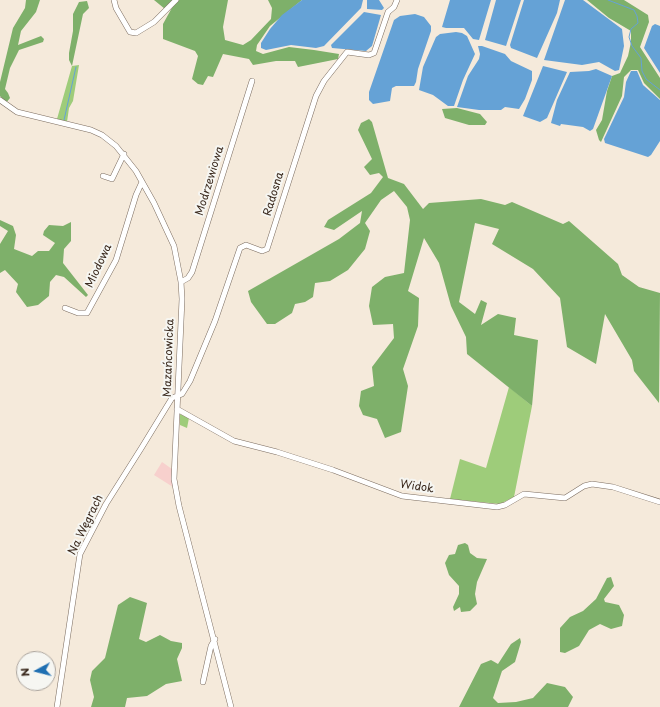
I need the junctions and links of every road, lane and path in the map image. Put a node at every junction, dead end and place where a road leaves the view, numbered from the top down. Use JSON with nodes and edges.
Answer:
{"nodes":[{"id":1,"x":114,"y":0,"type":"edge"},
{"id":2,"x":176,"y":0,"type":"edge"},
{"id":3,"x":396,"y":0,"type":"edge"},
{"id":4,"x":252,"y":81,"type":"dead end"},
{"id":5,"x":0,"y":100,"type":"edge"},
{"id":6,"x":124,"y":154,"type":"junction"},
{"id":7,"x":103,"y":176,"type":"dead end"},
{"id":8,"x":142,"y":182,"type":"junction"},
{"id":9,"x":181,"y":282,"type":"junction"},
{"id":10,"x":65,"y":308,"type":"dead end"},
{"id":11,"x":178,"y":395,"type":"junction"},
{"id":12,"x":177,"y":409,"type":"junction"},
{"id":13,"x":660,"y":502,"type":"edge"},
{"id":14,"x":215,"y":639,"type":"junction"},
{"id":15,"x":203,"y":682,"type":"dead end"},
{"id":16,"x":57,"y":707,"type":"edge"},
{"id":17,"x":231,"y":707,"type":"edge"}],
"edges":[{"from":1,"to":2,"type":"street"},
{"from":3,"to":11,"type":"street","name":"Radosna"},
{"from":4,"to":9,"type":"street","name":"Modrzewiowa"},
{"from":5,"to":6,"type":"street","name":"Mazańcowicka"},
{"from":6,"to":7,"type":"street"},
{"from":6,"to":8,"type":"street","name":"Mazańcowicka"},
{"from":8,"to":9,"type":"street","name":"Mazańcowicka"},
{"from":8,"to":10,"type":"street","name":"Miodowa"},
{"from":9,"to":11,"type":"street","name":"Mazańcowicka"},
{"from":11,"to":12,"type":"street","name":"Mazańcowicka"},
{"from":11,"to":16,"type":"street","name":"Na Węgrach"},
{"from":12,"to":13,"type":"street","name":"Widok"},
{"from":12,"to":14,"type":"street","name":"Mazańcowicka"},
{"from":14,"to":15,"type":"street"},
{"from":14,"to":17,"type":"street","name":"Mazańcowicka"}]}
